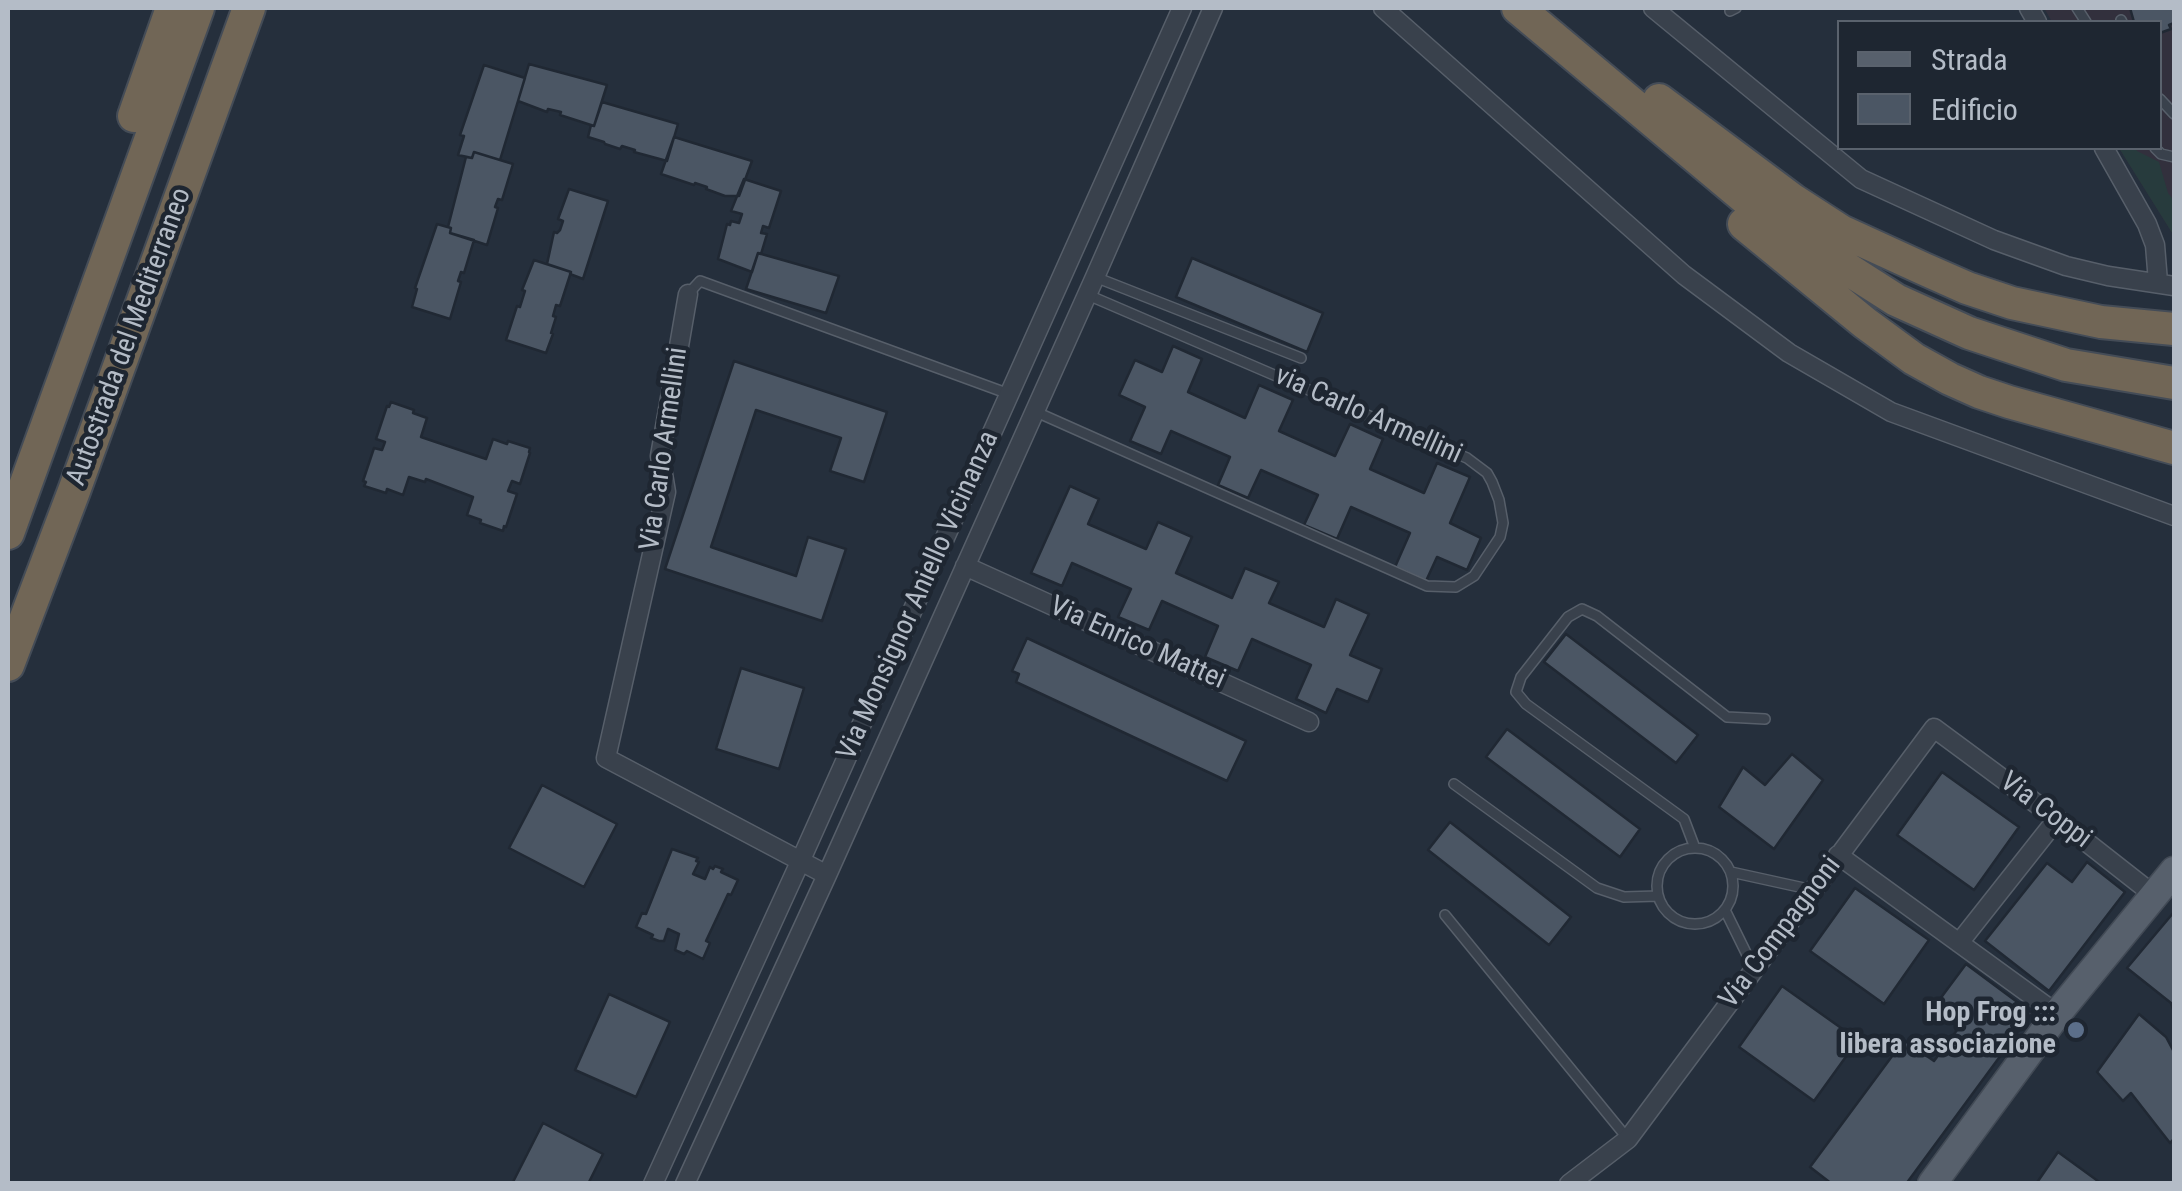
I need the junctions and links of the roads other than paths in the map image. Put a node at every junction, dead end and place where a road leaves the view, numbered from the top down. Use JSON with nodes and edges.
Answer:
{"nodes":[{"id":1,"x":172,"y":8,"type":"edge"},
{"id":2,"x":198,"y":8,"type":"edge"},
{"id":3,"x":249,"y":8,"type":"edge"},
{"id":4,"x":266,"y":8,"type":"edge"},
{"id":5,"x":1182,"y":8,"type":"edge"},
{"id":6,"x":1213,"y":8,"type":"edge"},
{"id":7,"x":1382,"y":8,"type":"edge"},
{"id":8,"x":1518,"y":8,"type":"edge"},
{"id":9,"x":1653,"y":8,"type":"edge"},
{"id":10,"x":1586,"y":65,"type":"junction"},
{"id":11,"x":213,"y":108,"type":"junction"},
{"id":12,"x":2105,"y":150,"type":"edge"},
{"id":13,"x":2169,"y":285,"type":"edge"},
{"id":14,"x":1091,"y":286,"type":"junction"},
{"id":15,"x":688,"y":294,"type":"joint"},
{"id":16,"x":2174,"y":329,"type":"edge"},
{"id":17,"x":1301,"y":358,"type":"dead end"},
{"id":18,"x":68,"y":362,"type":"junction"},
{"id":19,"x":2174,"y":382,"type":"edge"},
{"id":20,"x":1010,"y":395,"type":"junction"},
{"id":21,"x":1034,"y":411,"type":"junction"},
{"id":22,"x":2174,"y":448,"type":"edge"},
{"id":23,"x":2174,"y":516,"type":"edge"},
{"id":24,"x":8,"y":533,"type":"edge"},
{"id":25,"x":965,"y":566,"type":"junction"},
{"id":26,"x":8,"y":665,"type":"edge"},
{"id":27,"x":1765,"y":719,"type":"dead end"},
{"id":28,"x":1309,"y":722,"type":"dead end"},
{"id":29,"x":1934,"y":728,"type":"joint"},
{"id":30,"x":1454,"y":784,"type":"dead end"},
{"id":31,"x":2057,"y":819,"type":"junction"},
{"id":32,"x":1695,"y":848,"type":"junction"},
{"id":33,"x":1838,"y":856,"type":"junction"},
{"id":34,"x":800,"y":862,"type":"junction"},
{"id":35,"x":2174,"y":871,"type":"edge"},
{"id":36,"x":1730,"y":872,"type":"junction"},
{"id":37,"x":827,"y":875,"type":"junction"},
{"id":38,"x":1813,"y":890,"type":"junction"},
{"id":39,"x":2154,"y":895,"type":"junction"},
{"id":40,"x":1658,"y":896,"type":"junction"},
{"id":41,"x":1726,"y":910,"type":"junction"},
{"id":42,"x":1445,"y":916,"type":"dead end"},
{"id":43,"x":1959,"y":943,"type":"junction"},
{"id":44,"x":1754,"y":969,"type":"junction"},
{"id":45,"x":2056,"y":1014,"type":"junction"},
{"id":46,"x":1628,"y":1139,"type":"junction"},
{"id":47,"x":653,"y":1184,"type":"edge"},
{"id":48,"x":685,"y":1184,"type":"edge"},
{"id":49,"x":1570,"y":1184,"type":"edge"},
{"id":50,"x":1932,"y":1184,"type":"edge"}],
"edges":[{"from":1,"to":18,"type":"highway"},
{"from":2,"to":18,"type":"highway","name":"Autostrada del Mediterraneo"},
{"from":3,"to":11,"type":"highway","name":"Autostrada del Mediterraneo"},
{"from":4,"to":11,"type":"highway"},
{"from":5,"to":20,"type":"street","name":"Via Monsignor Aniello Vicinanza"},
{"from":6,"to":14,"type":"street","name":"Via Monsignor Aniello Vicinanza"},
{"from":7,"to":23,"type":"street"},
{"from":8,"to":10,"type":"highway"},
{"from":9,"to":13,"type":"street"},
{"from":10,"to":16,"type":"highway"},
{"from":10,"to":19,"type":"highway"},
{"from":10,"to":22,"type":"highway"},
{"from":11,"to":26,"type":"highway","name":"Autostrada del Mediterraneo"},
{"from":12,"to":13,"type":"street"},
{"from":14,"to":17,"type":"lane"},
{"from":14,"to":21,"type":"street","name":"Via Monsignor Aniello Vicinanza"},
{"from":14,"to":21,"type":"lane","name":"via Carlo Armellini"},
{"from":15,"to":20,"type":"lane","name":"Via Carlo Armellini"},
{"from":15,"to":34,"type":"street","name":"Via Carlo Armellini"},
{"from":18,"to":24,"type":"highway","name":"Autostrada del Mediterraneo"},
{"from":20,"to":34,"type":"street","name":"Via Monsignor Aniello Vicinanza"},
{"from":21,"to":25,"type":"street","name":"Via Monsignor Aniello Vicinanza"},
{"from":25,"to":28,"type":"street","name":"Via Enrico Mattei"},
{"from":25,"to":37,"type":"street","name":"Via Monsignor Aniello Vicinanza"},
{"from":27,"to":32,"type":"lane"},
{"from":29,"to":31,"type":"street","name":"Via Coppi"},
{"from":29,"to":33,"type":"street","name":"Via Compagnoni"},
{"from":30,"to":40,"type":"lane"},
{"from":31,"to":39,"type":"street","name":"Via Coppi"},
{"from":31,"to":43,"type":"street"},
{"from":32,"to":36,"type":"lane"},
{"from":32,"to":40,"type":"lane"},
{"from":33,"to":38,"type":"street","name":"Via Compagnoni"},
{"from":33,"to":43,"type":"street"},
{"from":34,"to":37,"type":"street","name":"Via Carlo Armellini"},
{"from":34,"to":47,"type":"street","name":"Via Monsignor Aniello Vicinanza"},
{"from":35,"to":39,"type":"main road"},
{"from":36,"to":38,"type":"lane"},
{"from":36,"to":41,"type":"lane"},
{"from":37,"to":48,"type":"street","name":"Via Monsignor Aniello Vicinanza"},
{"from":38,"to":44,"type":"street","name":"Via Compagnoni"},
{"from":39,"to":45,"type":"main road"},
{"from":40,"to":41,"type":"lane"},
{"from":41,"to":44,"type":"lane"},
{"from":42,"to":46,"type":"lane"},
{"from":43,"to":45,"type":"street"},
{"from":44,"to":46,"type":"street","name":"Via Compagnoni"},
{"from":45,"to":50,"type":"main road"},
{"from":46,"to":49,"type":"street","name":"Via Compagnoni"}]}
